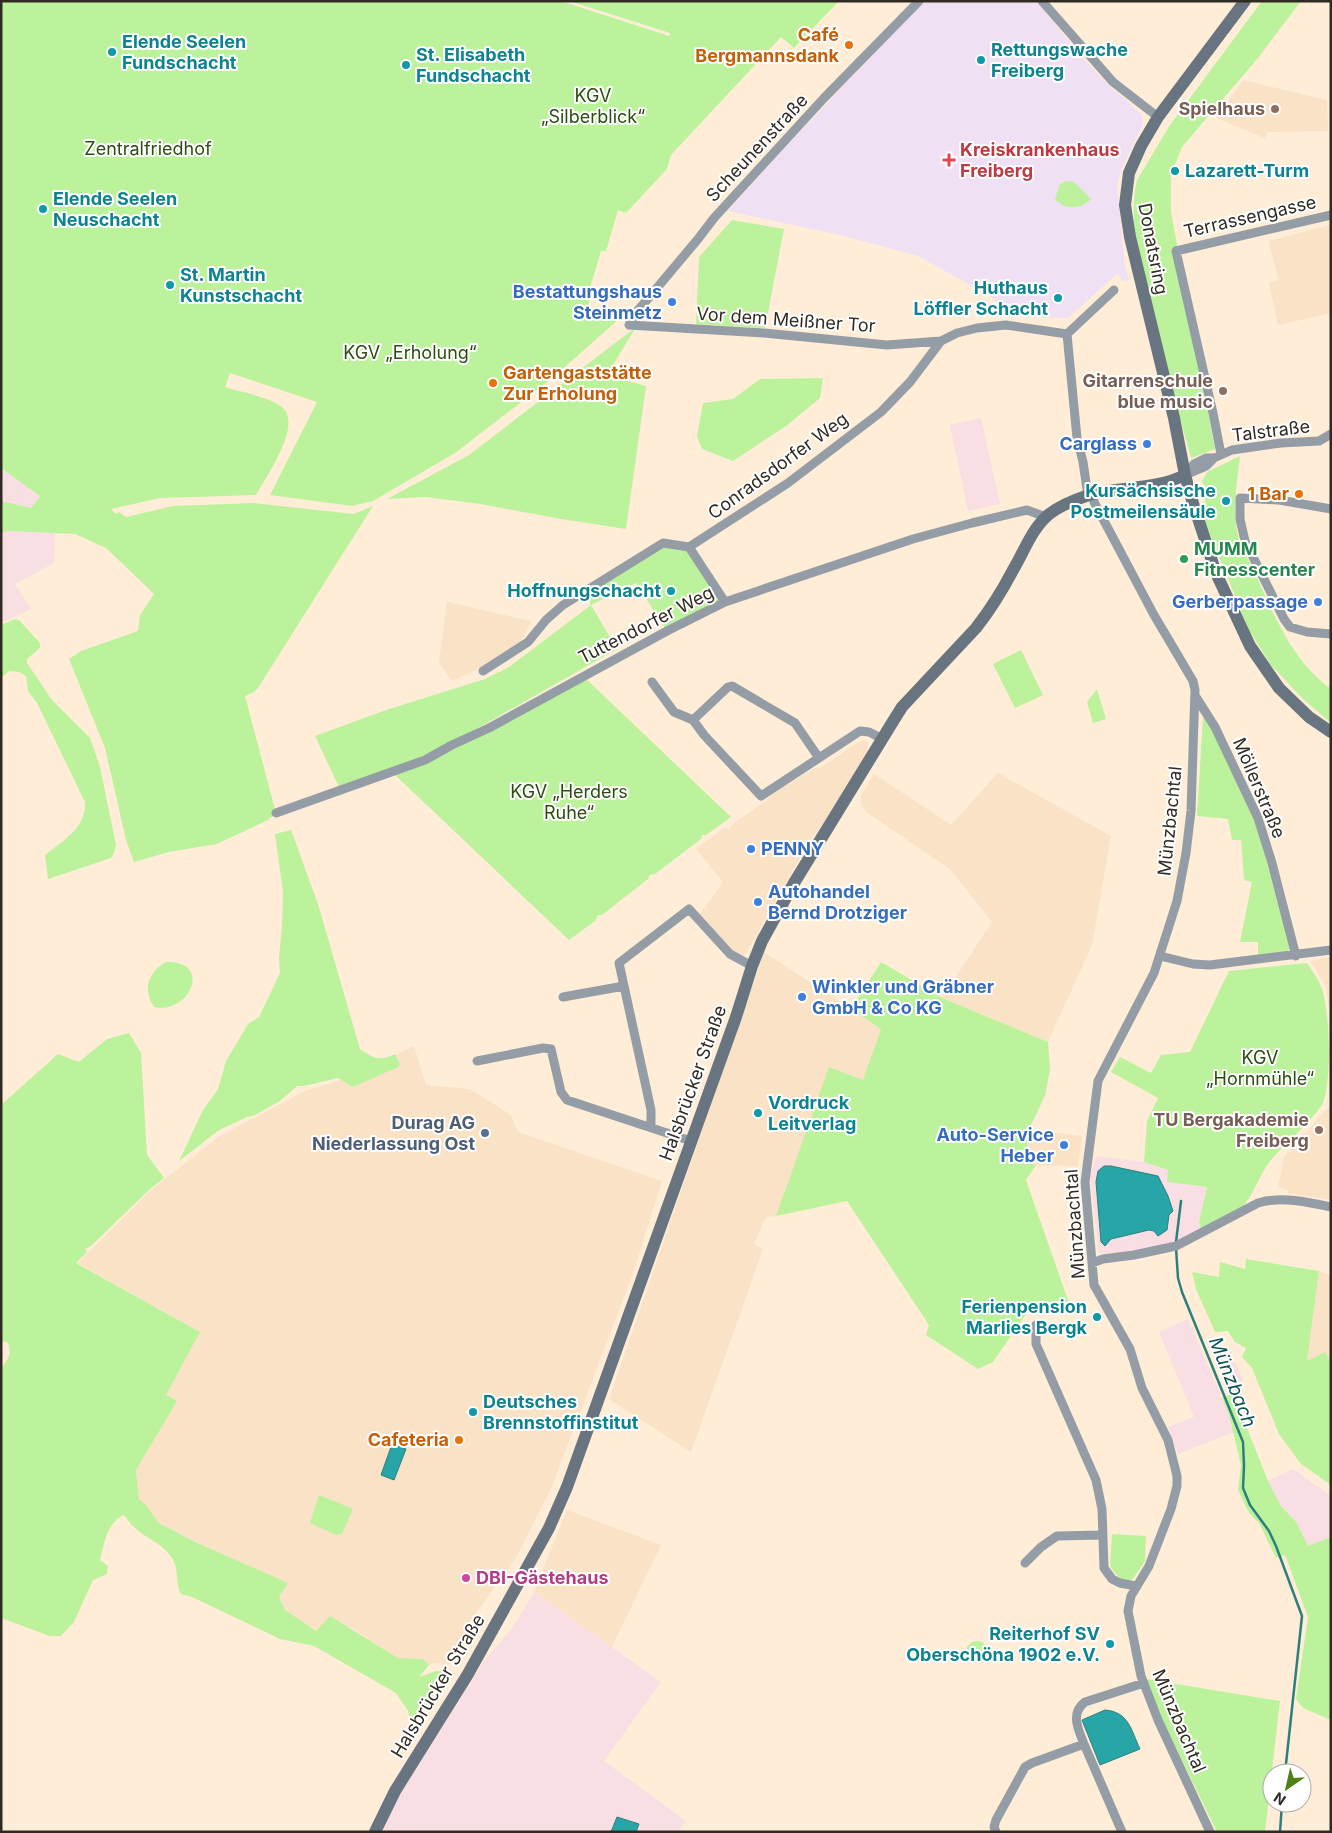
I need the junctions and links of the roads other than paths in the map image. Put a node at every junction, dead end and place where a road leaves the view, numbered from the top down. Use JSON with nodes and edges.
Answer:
{"nodes":[{"id":1,"x":919,"y":1,"type":"edge"},
{"id":2,"x":1042,"y":1,"type":"edge"},
{"id":3,"x":1245,"y":1,"type":"edge"},
{"id":4,"x":1158,"y":117,"type":"junction"},
{"id":5,"x":1331,"y":215,"type":"edge"},
{"id":6,"x":1114,"y":290,"type":"dead end"},
{"id":7,"x":629,"y":325,"type":"joint"},
{"id":8,"x":1066,"y":334,"type":"junction"},
{"id":9,"x":941,"y":341,"type":"junction"},
{"id":10,"x":1330,"y":437,"type":"edge"},
{"id":11,"x":1218,"y":456,"type":"junction"},
{"id":12,"x":1185,"y":475,"type":"junction"},
{"id":13,"x":1091,"y":495,"type":"junction"},
{"id":14,"x":1331,"y":509,"type":"edge"},
{"id":15,"x":1046,"y":517,"type":"junction"},
{"id":16,"x":690,"y":548,"type":"junction"},
{"id":17,"x":725,"y":602,"type":"junction"},
{"id":18,"x":1331,"y":634,"type":"edge"},
{"id":19,"x":483,"y":671,"type":"dead end"},
{"id":20,"x":652,"y":682,"type":"dead end"},
{"id":21,"x":1196,"y":697,"type":"junction"},
{"id":22,"x":693,"y":720,"type":"junction"},
{"id":23,"x":1331,"y":732,"type":"edge"},
{"id":24,"x":883,"y":739,"type":"junction"},
{"id":25,"x":819,"y":758,"type":"junction"},
{"id":26,"x":276,"y":813,"type":"dead end"},
{"id":27,"x":1331,"y":950,"type":"edge"},
{"id":28,"x":1160,"y":956,"type":"junction"},
{"id":29,"x":1296,"y":956,"type":"junction"},
{"id":30,"x":752,"y":966,"type":"junction"},
{"id":31,"x":624,"y":986,"type":"junction"},
{"id":32,"x":563,"y":997,"type":"dead end"},
{"id":33,"x":477,"y":1061,"type":"dead end"},
{"id":34,"x":651,"y":1126,"type":"junction"},
{"id":35,"x":691,"y":1141,"type":"junction"},
{"id":36,"x":1331,"y":1207,"type":"edge"},
{"id":37,"x":1092,"y":1262,"type":"junction"},
{"id":38,"x":1036,"y":1325,"type":"dead end"},
{"id":39,"x":1103,"y":1535,"type":"junction"},
{"id":40,"x":1025,"y":1563,"type":"dead end"},
{"id":41,"x":1136,"y":1586,"type":"junction"},
{"id":42,"x":1144,"y":1683,"type":"junction"},
{"id":43,"x":1084,"y":1744,"type":"junction"},
{"id":44,"x":376,"y":1832,"type":"edge"},
{"id":45,"x":996,"y":1832,"type":"edge"},
{"id":46,"x":1122,"y":1832,"type":"edge"},
{"id":47,"x":1210,"y":1832,"type":"edge"}],
"edges":[{"from":1,"to":7,"type":"street","name":"Scheunenstraße"},
{"from":2,"to":4,"type":"street"},
{"from":3,"to":4,"type":"main road","name":"Donatsring"},
{"from":4,"to":12,"type":"main road","name":"Donatsring"},
{"from":5,"to":11,"type":"street","name":"Terrassengasse"},
{"from":6,"to":8,"type":"street"},
{"from":7,"to":9,"type":"street","name":"Vor dem Meißner Tor"},
{"from":8,"to":9,"type":"street","name":"Conradsdorfer Weg"},
{"from":8,"to":13,"type":"street","name":"Münzbachtal"},
{"from":9,"to":16,"type":"street","name":"Conradsdorfer Weg"},
{"from":10,"to":11,"type":"street","name":"Talstraße"},
{"from":11,"to":12,"type":"street","name":"Talstraße"},
{"from":12,"to":13,"type":"main road","name":"Halsbrücker Straße"},
{"from":12,"to":23,"type":"main road","name":"Donatsring"},
{"from":13,"to":15,"type":"main road","name":"Halsbrücker Straße"},
{"from":13,"to":21,"type":"street","name":"Münzbachtal"},
{"from":14,"to":18,"type":"street"},
{"from":15,"to":17,"type":"street","name":"Tuttendorfer Weg"},
{"from":15,"to":24,"type":"main road","name":"Halsbrücker Straße"},
{"from":16,"to":17,"type":"street"},
{"from":16,"to":19,"type":"street"},
{"from":17,"to":26,"type":"street","name":"Tuttendorfer Weg"},
{"from":20,"to":22,"type":"street"},
{"from":21,"to":28,"type":"street","name":"Münzbachtal"},
{"from":21,"to":29,"type":"street","name":"Möllerstraße"},
{"from":22,"to":25,"type":"street"},
{"from":22,"to":25,"type":"street"},
{"from":24,"to":25,"type":"street"},
{"from":24,"to":30,"type":"main road","name":"Halsbrücker Straße"},
{"from":27,"to":29,"type":"street"},
{"from":28,"to":29,"type":"street"},
{"from":28,"to":37,"type":"street","name":"Münzbachtal"},
{"from":30,"to":31,"type":"street"},
{"from":30,"to":35,"type":"main road","name":"Halsbrücker Straße"},
{"from":31,"to":32,"type":"street"},
{"from":31,"to":34,"type":"street"},
{"from":33,"to":34,"type":"street"},
{"from":34,"to":35,"type":"street"},
{"from":35,"to":44,"type":"main road","name":"Halsbrücker Straße"},
{"from":36,"to":37,"type":"street"},
{"from":37,"to":41,"type":"street","name":"Münzbachtal"},
{"from":38,"to":39,"type":"street"},
{"from":39,"to":40,"type":"street"},
{"from":39,"to":41,"type":"street"},
{"from":41,"to":42,"type":"street","name":"Münzbachtal"},
{"from":42,"to":43,"type":"street"},
{"from":42,"to":47,"type":"street","name":"Münzbachtal"},
{"from":43,"to":45,"type":"street"},
{"from":43,"to":46,"type":"street"}]}
